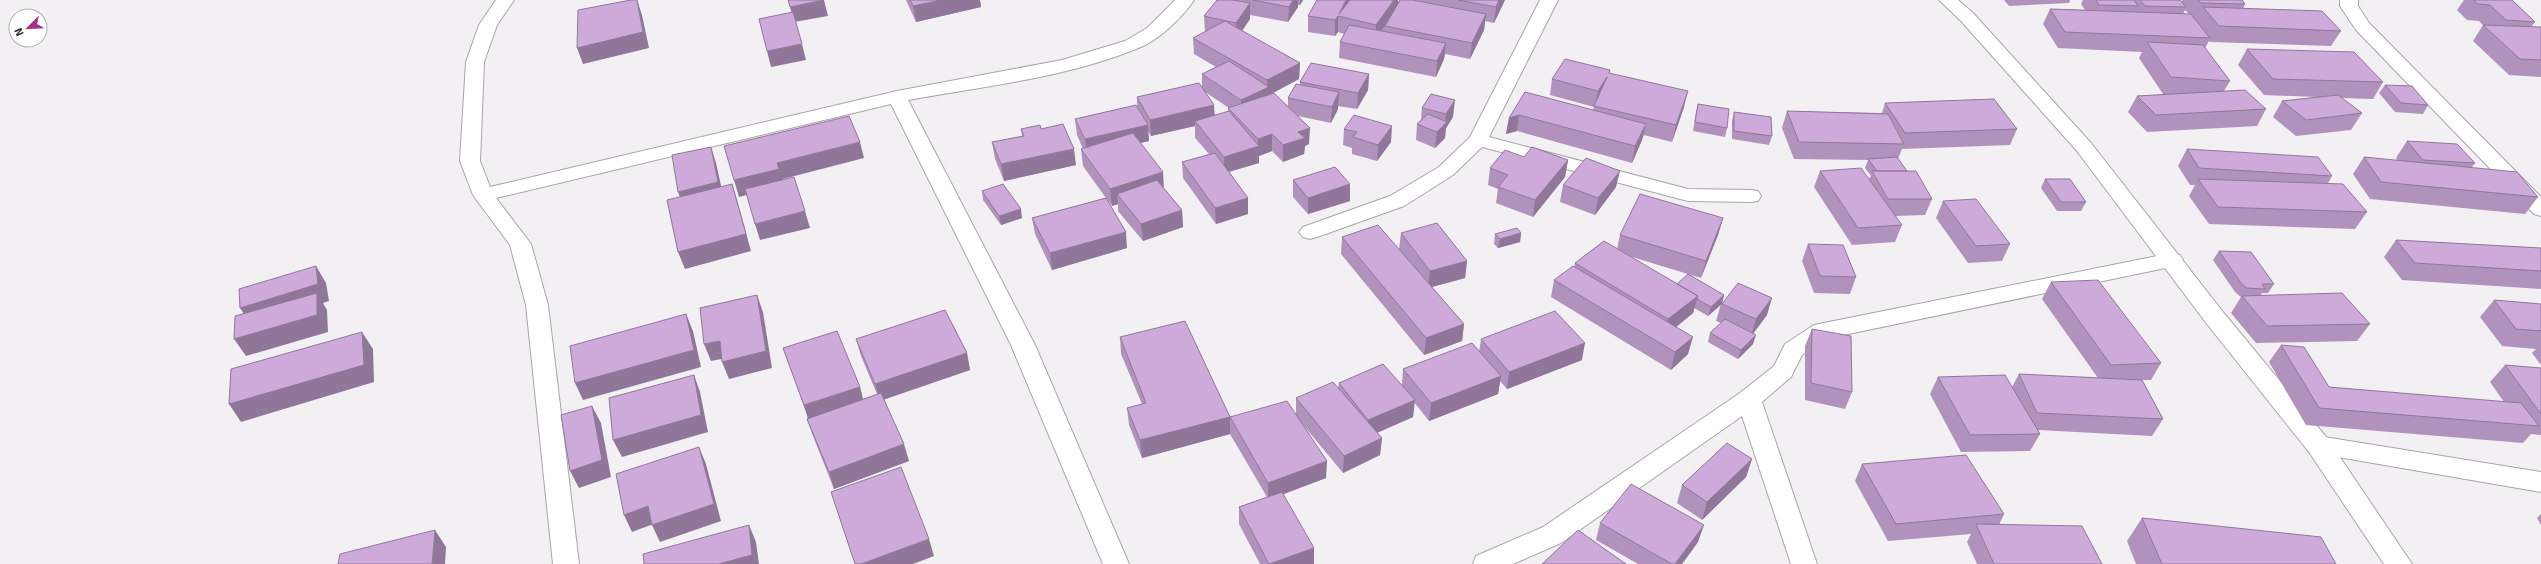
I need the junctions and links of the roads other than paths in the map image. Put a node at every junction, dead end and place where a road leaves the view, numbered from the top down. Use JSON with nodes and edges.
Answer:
{"nodes":[{"id":1,"x":505,"y":0,"type":"edge"},
{"id":2,"x":1185,"y":0,"type":"edge"},
{"id":3,"x":1549,"y":0,"type":"edge"},
{"id":4,"x":1948,"y":0,"type":"edge"},
{"id":5,"x":2349,"y":0,"type":"edge"},
{"id":6,"x":897,"y":97,"type":"junction"},
{"id":7,"x":1478,"y":140,"type":"junction"},
{"id":8,"x":483,"y":195,"type":"junction"},
{"id":9,"x":1751,"y":196,"type":"dead end"},
{"id":10,"x":2541,"y":210,"type":"edge"},
{"id":11,"x":1310,"y":232,"type":"dead end"},
{"id":12,"x":2172,"y":260,"type":"junction"},
{"id":13,"x":1749,"y":399,"type":"junction"},
{"id":14,"x":2318,"y":445,"type":"junction"},
{"id":15,"x":2541,"y":482,"type":"edge"},
{"id":16,"x":566,"y":564,"type":"edge"},
{"id":17,"x":1116,"y":564,"type":"edge"},
{"id":18,"x":1486,"y":564,"type":"edge"},
{"id":19,"x":1804,"y":564,"type":"edge"},
{"id":20,"x":2399,"y":564,"type":"edge"}],
"edges":[{"from":1,"to":8,"type":"street"},
{"from":2,"to":6,"type":"street"},
{"from":3,"to":7,"type":"street"},
{"from":4,"to":12,"type":"street"},
{"from":5,"to":10,"type":"street"},
{"from":6,"to":8,"type":"street"},
{"from":6,"to":17,"type":"street"},
{"from":7,"to":9,"type":"street"},
{"from":7,"to":11,"type":"street"},
{"from":8,"to":16,"type":"street"},
{"from":12,"to":13,"type":"street"},
{"from":12,"to":14,"type":"street"},
{"from":13,"to":18,"type":"street"},
{"from":13,"to":19,"type":"street"},
{"from":14,"to":15,"type":"street"},
{"from":14,"to":20,"type":"street"}]}
